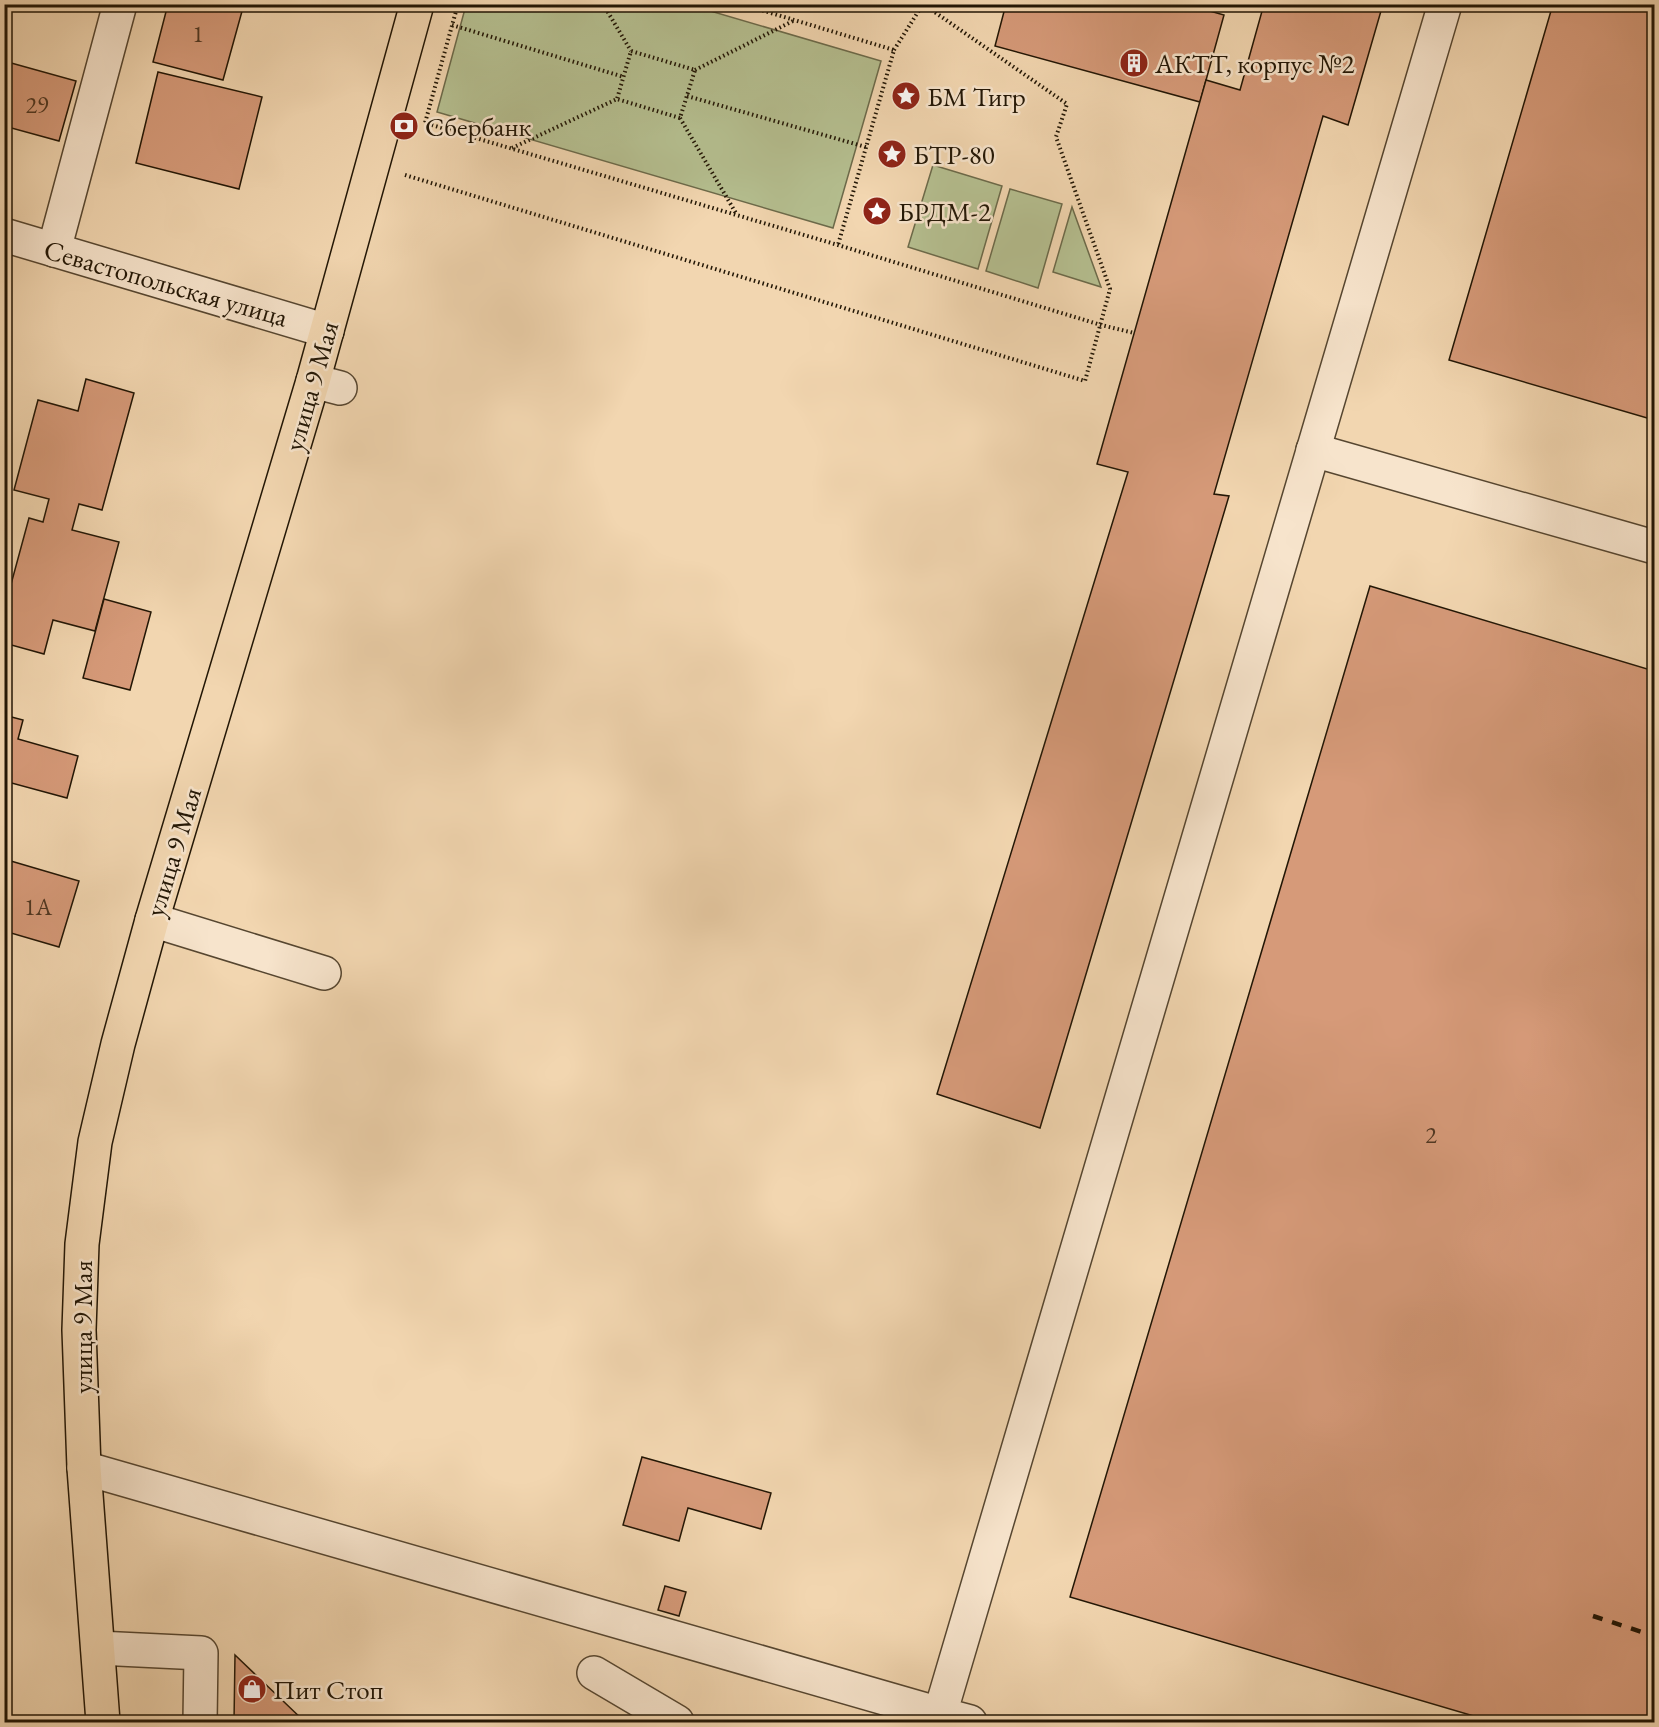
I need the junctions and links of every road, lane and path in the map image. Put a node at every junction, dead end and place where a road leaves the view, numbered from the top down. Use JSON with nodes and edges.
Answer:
{"nodes":[{"id":1,"x":120,"y":4,"type":"edge"},
{"id":2,"x":417,"y":4,"type":"edge"},
{"id":3,"x":458,"y":4,"type":"edge"},
{"id":4,"x":603,"y":4,"type":"edge"},
{"id":5,"x":741,"y":4,"type":"edge"},
{"id":6,"x":923,"y":4,"type":"edge"},
{"id":7,"x":1445,"y":4,"type":"edge"},
{"id":8,"x":794,"y":21,"type":"junction"},
{"id":9,"x":452,"y":25,"type":"junction"},
{"id":10,"x":894,"y":50,"type":"junction"},
{"id":11,"x":631,"y":51,"type":"junction"},
{"id":12,"x":694,"y":70,"type":"junction"},
{"id":13,"x":624,"y":77,"type":"junction"},
{"id":14,"x":687,"y":96,"type":"junction"},
{"id":15,"x":617,"y":99,"type":"junction"},
{"id":16,"x":680,"y":118,"type":"junction"},
{"id":17,"x":866,"y":147,"type":"junction"},
{"id":18,"x":511,"y":148,"type":"junction"},
{"id":19,"x":373,"y":165,"type":"junction"},
{"id":20,"x":737,"y":215,"type":"junction"},
{"id":21,"x":4,"y":235,"type":"edge"},
{"id":22,"x":838,"y":244,"type":"junction"},
{"id":23,"x":54,"y":250,"type":"junction"},
{"id":24,"x":1101,"y":325,"type":"junction"},
{"id":25,"x":327,"y":331,"type":"junction"},
{"id":26,"x":1134,"y":333,"type":"dead end"},
{"id":27,"x":1313,"y":450,"type":"junction"},
{"id":28,"x":1654,"y":548,"type":"edge"},
{"id":29,"x":152,"y":920,"type":"junction"},
{"id":30,"x":324,"y":973,"type":"dead end"},
{"id":31,"x":84,"y":1468,"type":"junction"},
{"id":32,"x":98,"y":1648,"type":"junction"},
{"id":33,"x":594,"y":1673,"type":"dead end"},
{"id":34,"x":955,"y":1718,"type":"edge"},
{"id":35,"x":103,"y":1722,"type":"edge"},
{"id":36,"x":200,"y":1722,"type":"edge"},
{"id":37,"x":677,"y":1722,"type":"edge"}],
"edges":[{"from":1,"to":23,"type":"street"},
{"from":2,"to":19,"type":"main road","name":"улица 9 Мая"},
{"from":3,"to":9,"type":"path"},
{"from":4,"to":11,"type":"path"},
{"from":5,"to":8,"type":"path"},
{"from":6,"to":10,"type":"path"},
{"from":6,"to":24,"type":"path"},
{"from":7,"to":27,"type":"street"},
{"from":8,"to":10,"type":"path"},
{"from":8,"to":12,"type":"path"},
{"from":9,"to":13,"type":"path"},
{"from":9,"to":18,"type":"path"},
{"from":10,"to":17,"type":"path"},
{"from":11,"to":12,"type":"path"},
{"from":11,"to":13,"type":"path"},
{"from":12,"to":14,"type":"path"},
{"from":13,"to":15,"type":"path"},
{"from":14,"to":16,"type":"path"},
{"from":14,"to":17,"type":"path"},
{"from":15,"to":16,"type":"path"},
{"from":15,"to":18,"type":"path"},
{"from":16,"to":20,"type":"path"},
{"from":17,"to":22,"type":"path"},
{"from":18,"to":20,"type":"path"},
{"from":19,"to":24,"type":"path"},
{"from":19,"to":25,"type":"main road","name":"улица 9 Мая"},
{"from":20,"to":22,"type":"path"},
{"from":21,"to":23,"type":"street","name":"Севастопольская улица"},
{"from":22,"to":24,"type":"path"},
{"from":23,"to":25,"type":"street","name":"Севастопольская улица"},
{"from":24,"to":26,"type":"path"},
{"from":25,"to":29,"type":"main road","name":"улица 9 Мая"},
{"from":27,"to":28,"type":"street"},
{"from":27,"to":34,"type":"street"},
{"from":29,"to":30,"type":"street"},
{"from":29,"to":31,"type":"main road","name":"улица 9 Мая"},
{"from":31,"to":32,"type":"main road","name":"улица 9 Мая"},
{"from":31,"to":34,"type":"street"},
{"from":32,"to":35,"type":"main road","name":"улица 9 Мая"},
{"from":32,"to":36,"type":"street"},
{"from":33,"to":37,"type":"street"}]}
